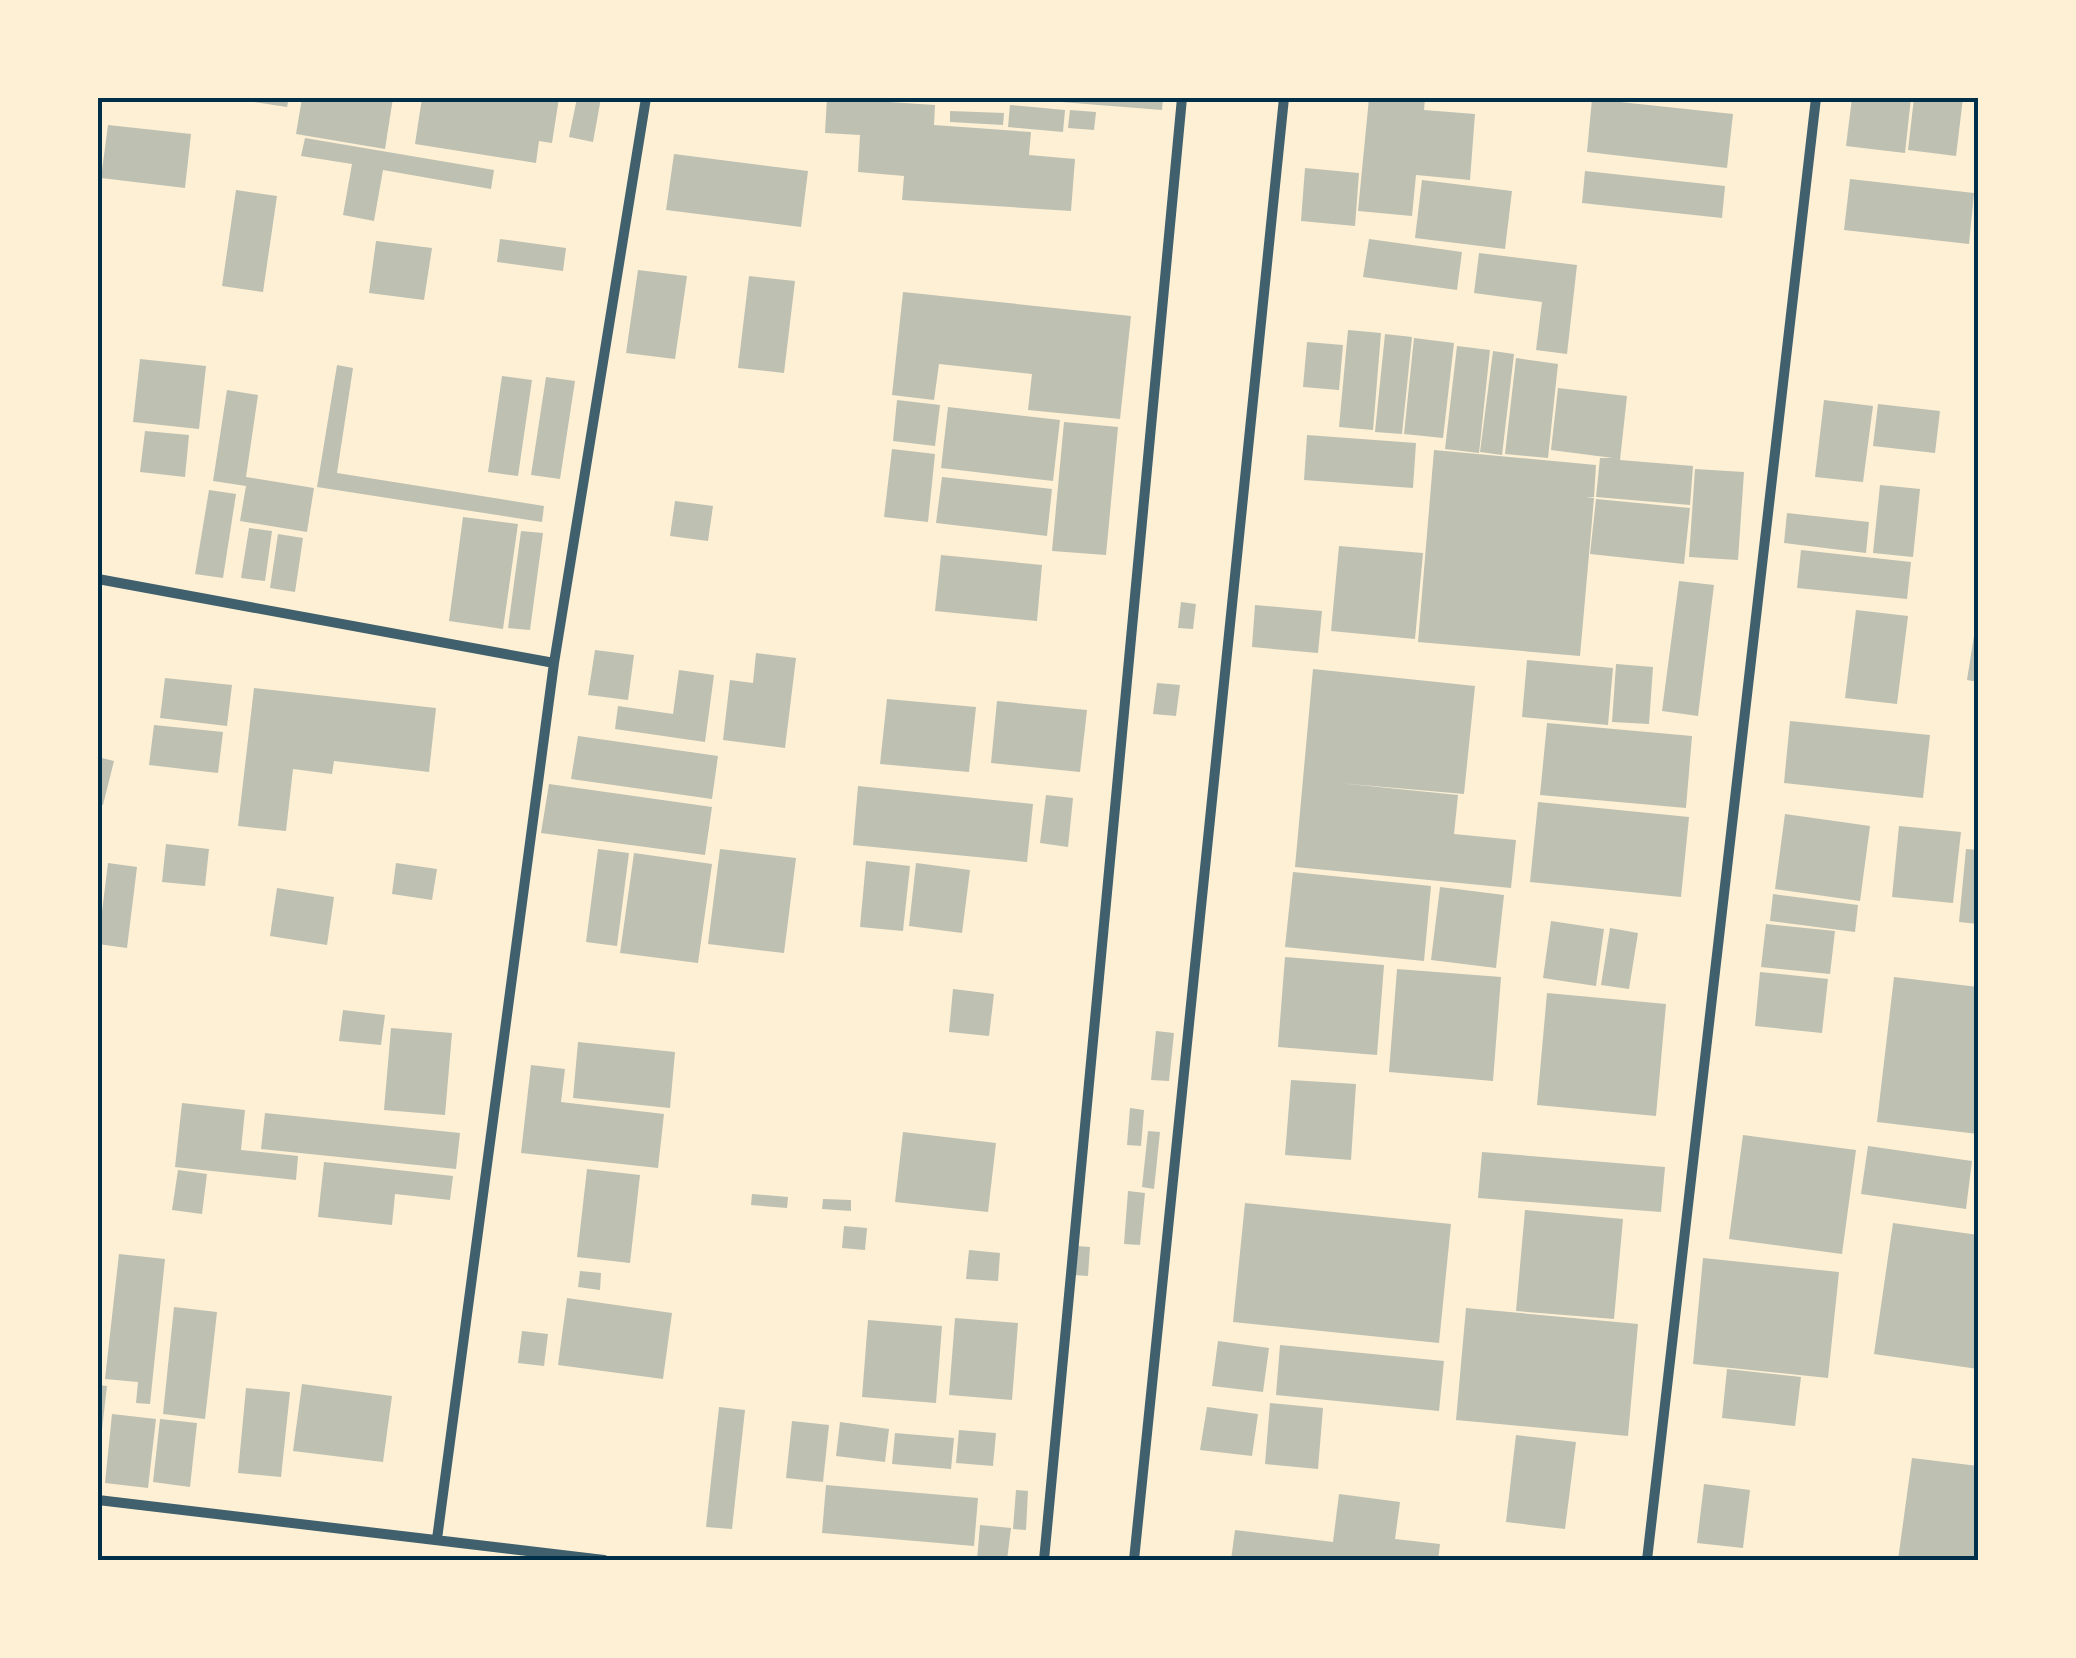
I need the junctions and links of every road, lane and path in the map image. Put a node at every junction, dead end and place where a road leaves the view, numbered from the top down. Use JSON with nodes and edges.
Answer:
{"nodes":[{"id":1,"x":646,"y":98,"type":"edge"},
{"id":2,"x":1182,"y":98,"type":"edge"},
{"id":3,"x":1284,"y":98,"type":"edge"},
{"id":4,"x":1816,"y":98,"type":"edge"},
{"id":5,"x":98,"y":579,"type":"edge"},
{"id":6,"x":554,"y":663,"type":"junction"},
{"id":7,"x":98,"y":1500,"type":"edge"},
{"id":8,"x":437,"y":1539,"type":"junction"},
{"id":9,"x":604,"y":1560,"type":"edge"},
{"id":10,"x":1044,"y":1560,"type":"edge"},
{"id":11,"x":1134,"y":1560,"type":"edge"},
{"id":12,"x":1647,"y":1560,"type":"edge"}],
"edges":[{"from":1,"to":6,"type":"street"},
{"from":2,"to":10,"type":"street"},
{"from":3,"to":11,"type":"street"},
{"from":4,"to":12,"type":"street"},
{"from":5,"to":6,"type":"street"},
{"from":6,"to":8,"type":"street"},
{"from":7,"to":8,"type":"street"},
{"from":8,"to":9,"type":"street"}]}
